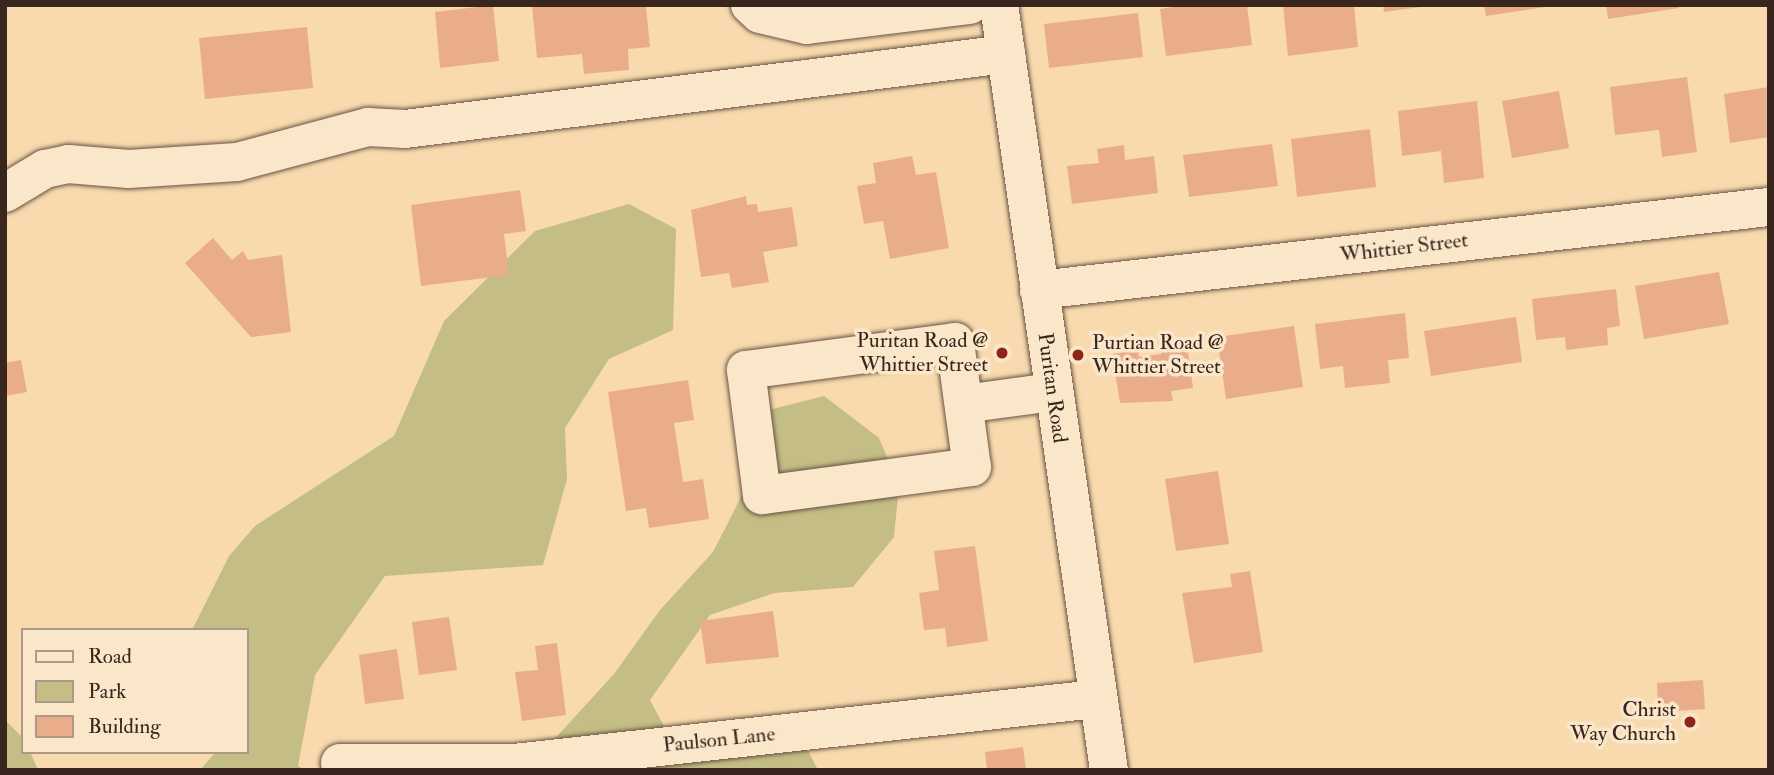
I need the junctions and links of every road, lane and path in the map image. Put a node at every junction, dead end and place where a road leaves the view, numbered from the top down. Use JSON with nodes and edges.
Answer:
{"nodes":[{"id":1,"x":750,"y":5,"type":"edge"},
{"id":2,"x":970,"y":5,"type":"edge"},
{"id":3,"x":999,"y":5,"type":"edge"},
{"id":4,"x":1006,"y":54,"type":"junction"},
{"id":5,"x":5,"y":193,"type":"edge"},
{"id":6,"x":1769,"y":207,"type":"edge"},
{"id":7,"x":1039,"y":290,"type":"junction"},
{"id":8,"x":1053,"y":392,"type":"junction"},
{"id":9,"x":964,"y":404,"type":"junction"},
{"id":10,"x":1096,"y":699,"type":"junction"},
{"id":11,"x":341,"y":763,"type":"dead end"},
{"id":12,"x":1109,"y":770,"type":"edge"}],
"edges":[{"from":1,"to":2,"type":"street"},
{"from":3,"to":4,"type":"street","name":"Puritan Road"},
{"from":4,"to":5,"type":"street"},
{"from":4,"to":7,"type":"street","name":"Puritan Road"},
{"from":6,"to":7,"type":"street","name":"Whittier Street"},
{"from":7,"to":8,"type":"street","name":"Puritan Road"},
{"from":8,"to":9,"type":"street"},
{"from":8,"to":10,"type":"street","name":"Puritan Road"},
{"from":9,"to":9,"type":"street"},
{"from":10,"to":11,"type":"street","name":"Paulson Lane"},
{"from":10,"to":12,"type":"street","name":"Puritan Road"}]}
